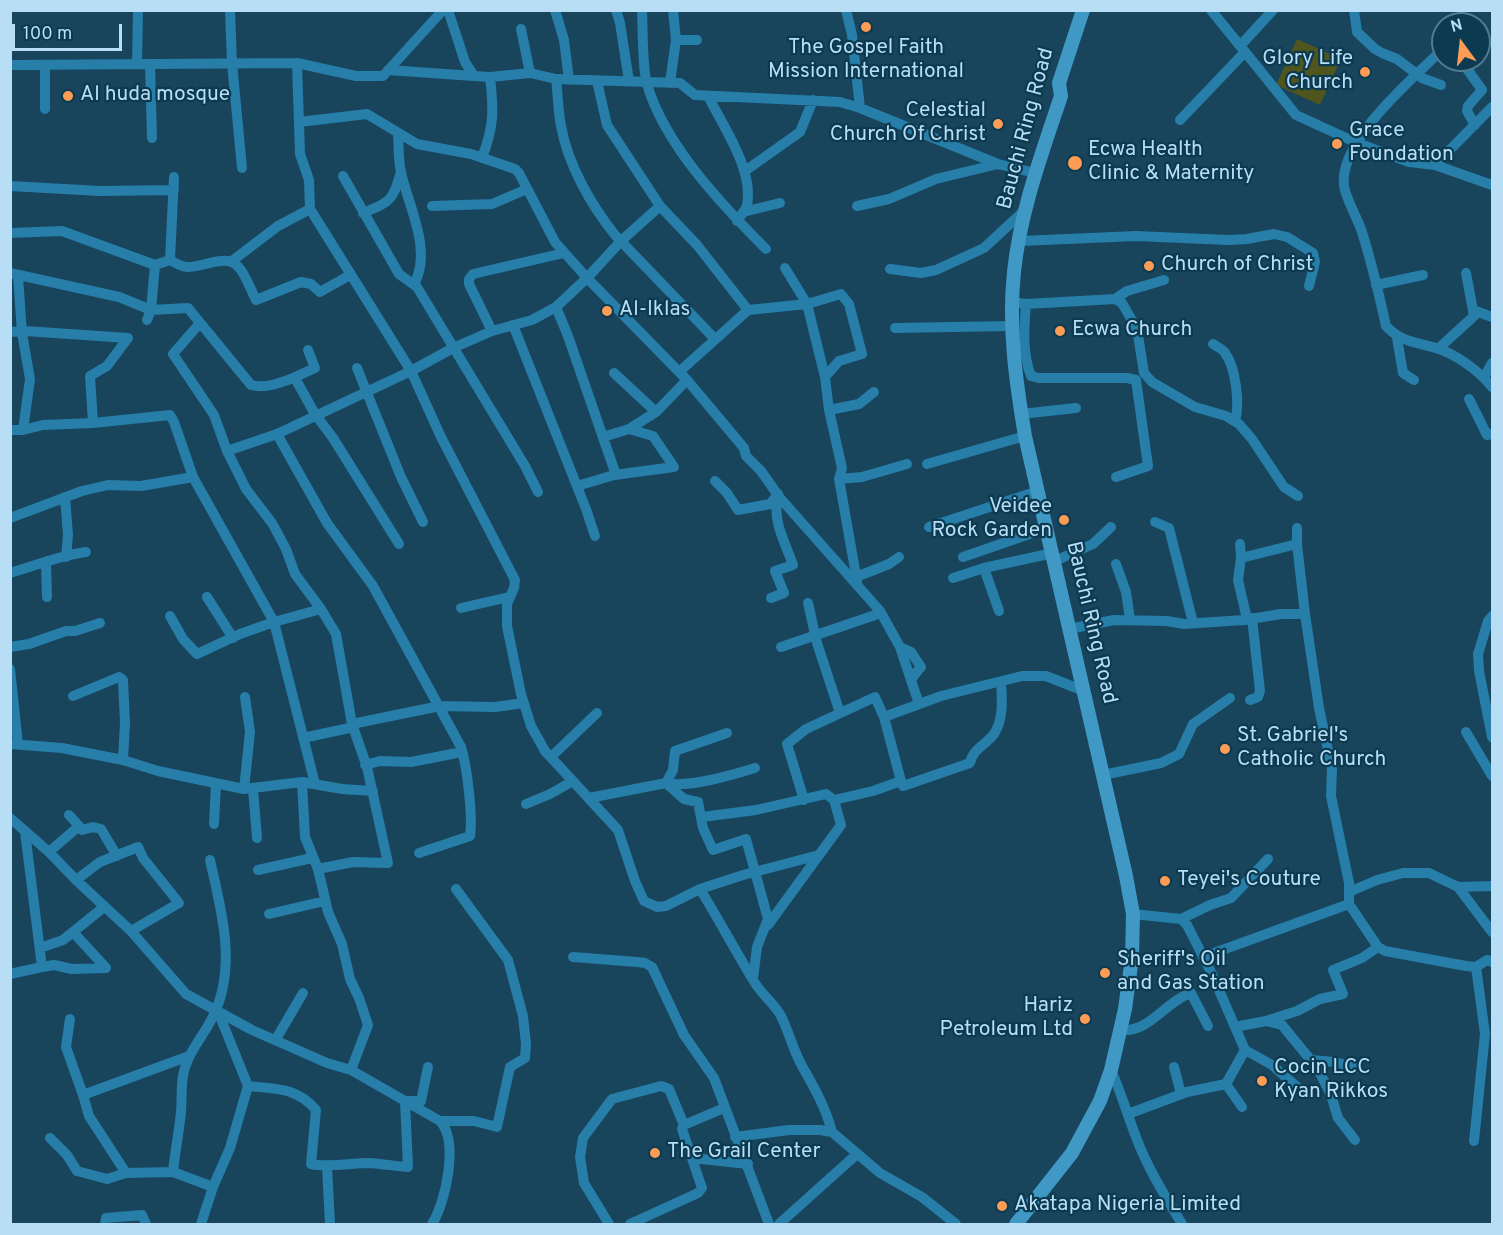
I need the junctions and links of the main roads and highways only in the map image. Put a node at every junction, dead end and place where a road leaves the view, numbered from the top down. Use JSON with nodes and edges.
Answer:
{"nodes":[{"id":1,"x":1083,"y":10,"type":"edge"},
{"id":2,"x":1016,"y":1224,"type":"edge"}],
"edges":[{"from":1,"to":2,"type":"main road","name":"Bauchi Ring Road"}]}
